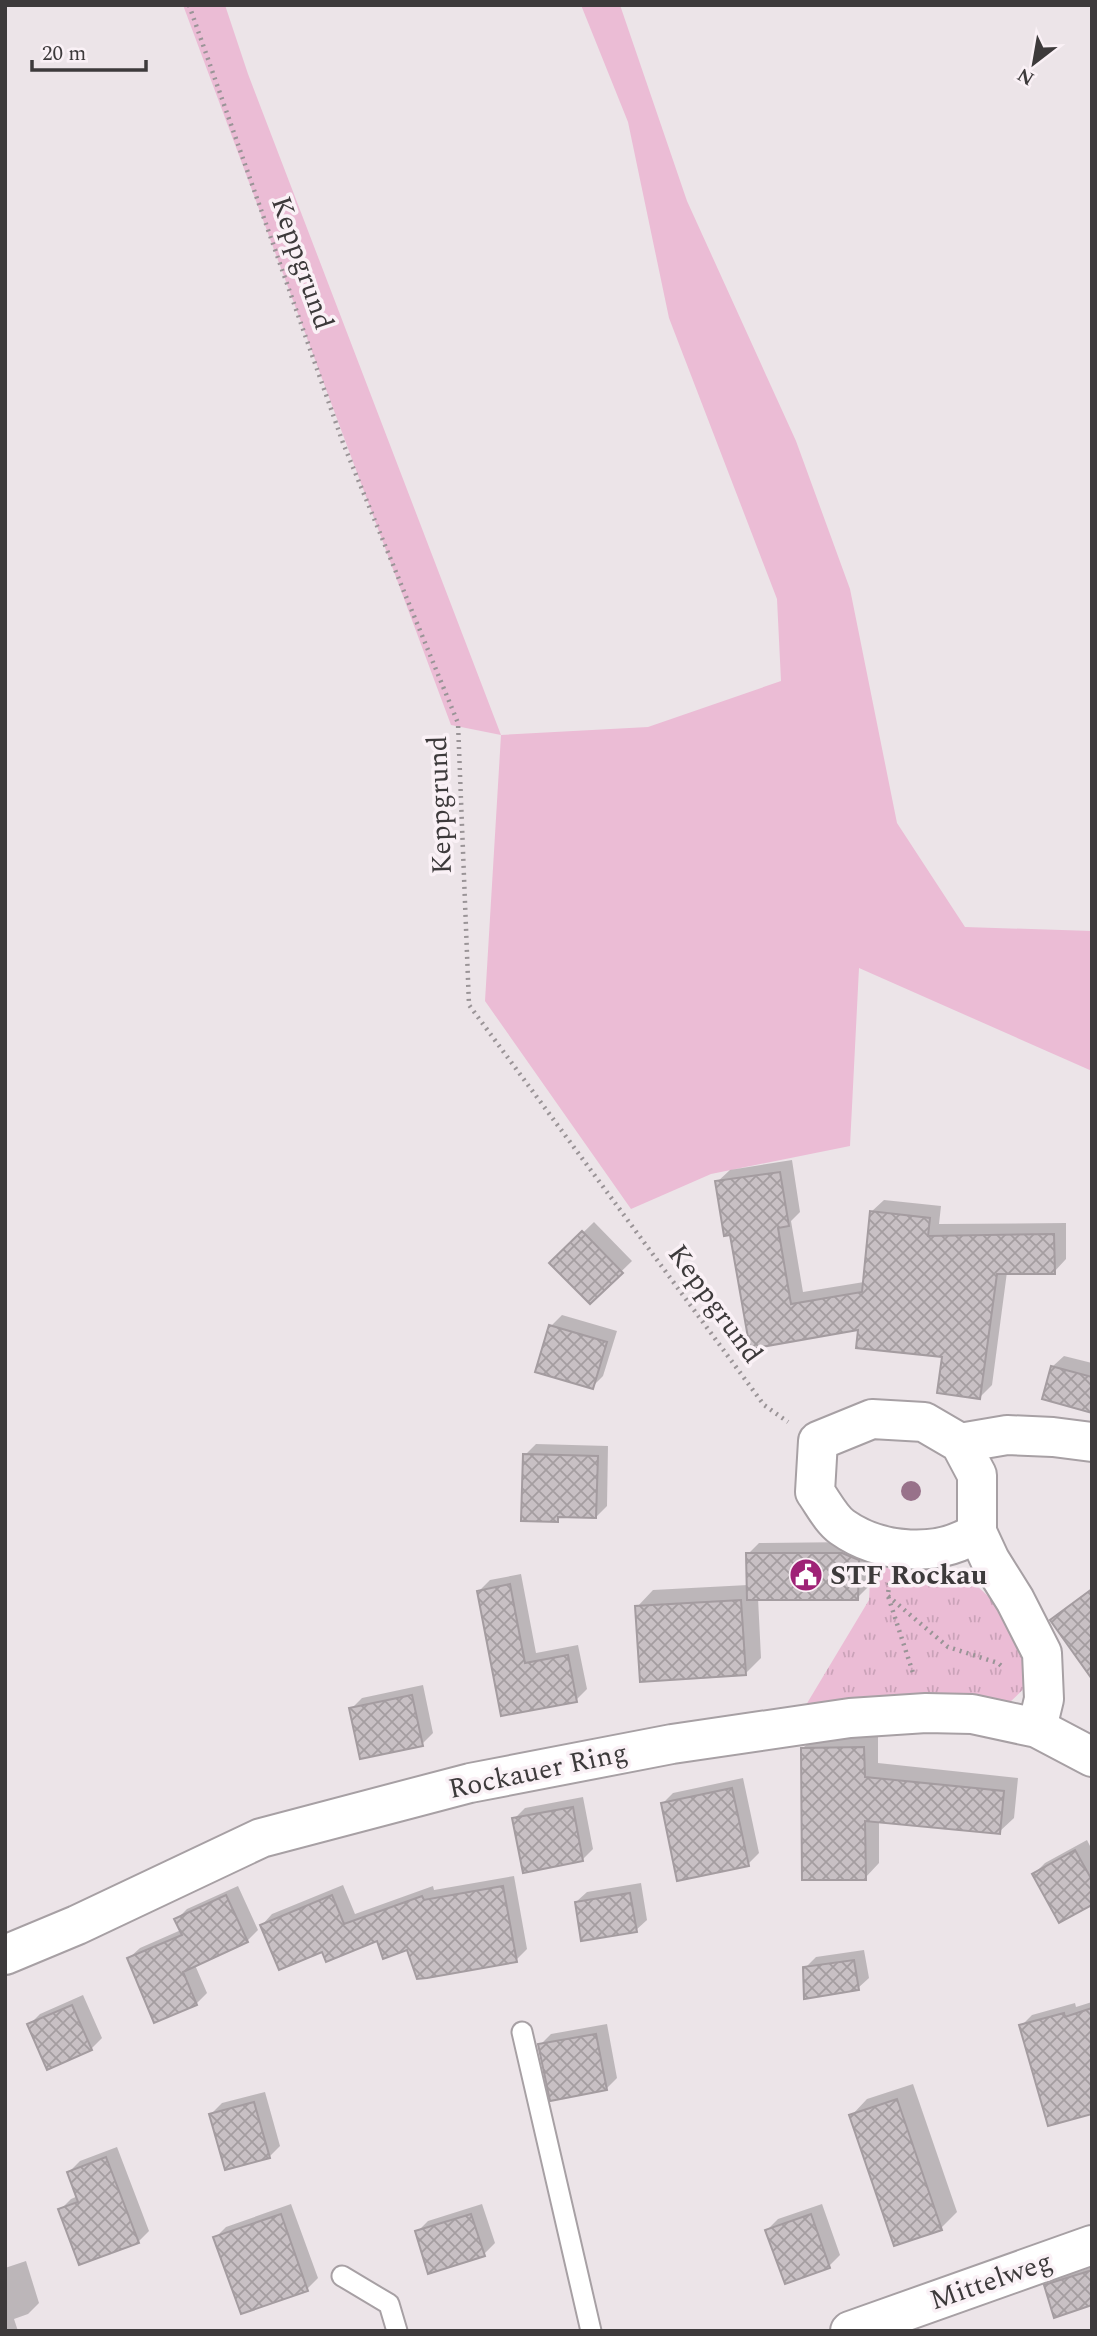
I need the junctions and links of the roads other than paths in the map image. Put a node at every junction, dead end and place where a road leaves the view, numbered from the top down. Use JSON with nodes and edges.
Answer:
{"nodes":[{"id":1,"x":1092,"y":1442,"type":"edge"},
{"id":2,"x":960,"y":1443,"type":"junction"},
{"id":3,"x":977,"y":1532,"type":"junction"},
{"id":4,"x":1041,"y":1714,"type":"junction"},
{"id":5,"x":1092,"y":1756,"type":"edge"},
{"id":6,"x":5,"y":1955,"type":"edge"},
{"id":7,"x":522,"y":2032,"type":"dead end"},
{"id":8,"x":1092,"y":2245,"type":"edge"},
{"id":9,"x":342,"y":2276,"type":"dead end"},
{"id":10,"x":397,"y":2331,"type":"edge"},
{"id":11,"x":591,"y":2331,"type":"edge"},
{"id":12,"x":850,"y":2331,"type":"edge"}],
"edges":[{"from":1,"to":2,"type":"street"},
{"from":2,"to":3,"type":"street"},
{"from":2,"to":3,"type":"street"},
{"from":3,"to":4,"type":"street"},
{"from":4,"to":5,"type":"street","name":"Rockauer Ring"},
{"from":4,"to":6,"type":"street","name":"Rockauer Ring"},
{"from":7,"to":11,"type":"lane"},
{"from":8,"to":12,"type":"street","name":"Mittelweg"},
{"from":9,"to":10,"type":"lane"}]}
